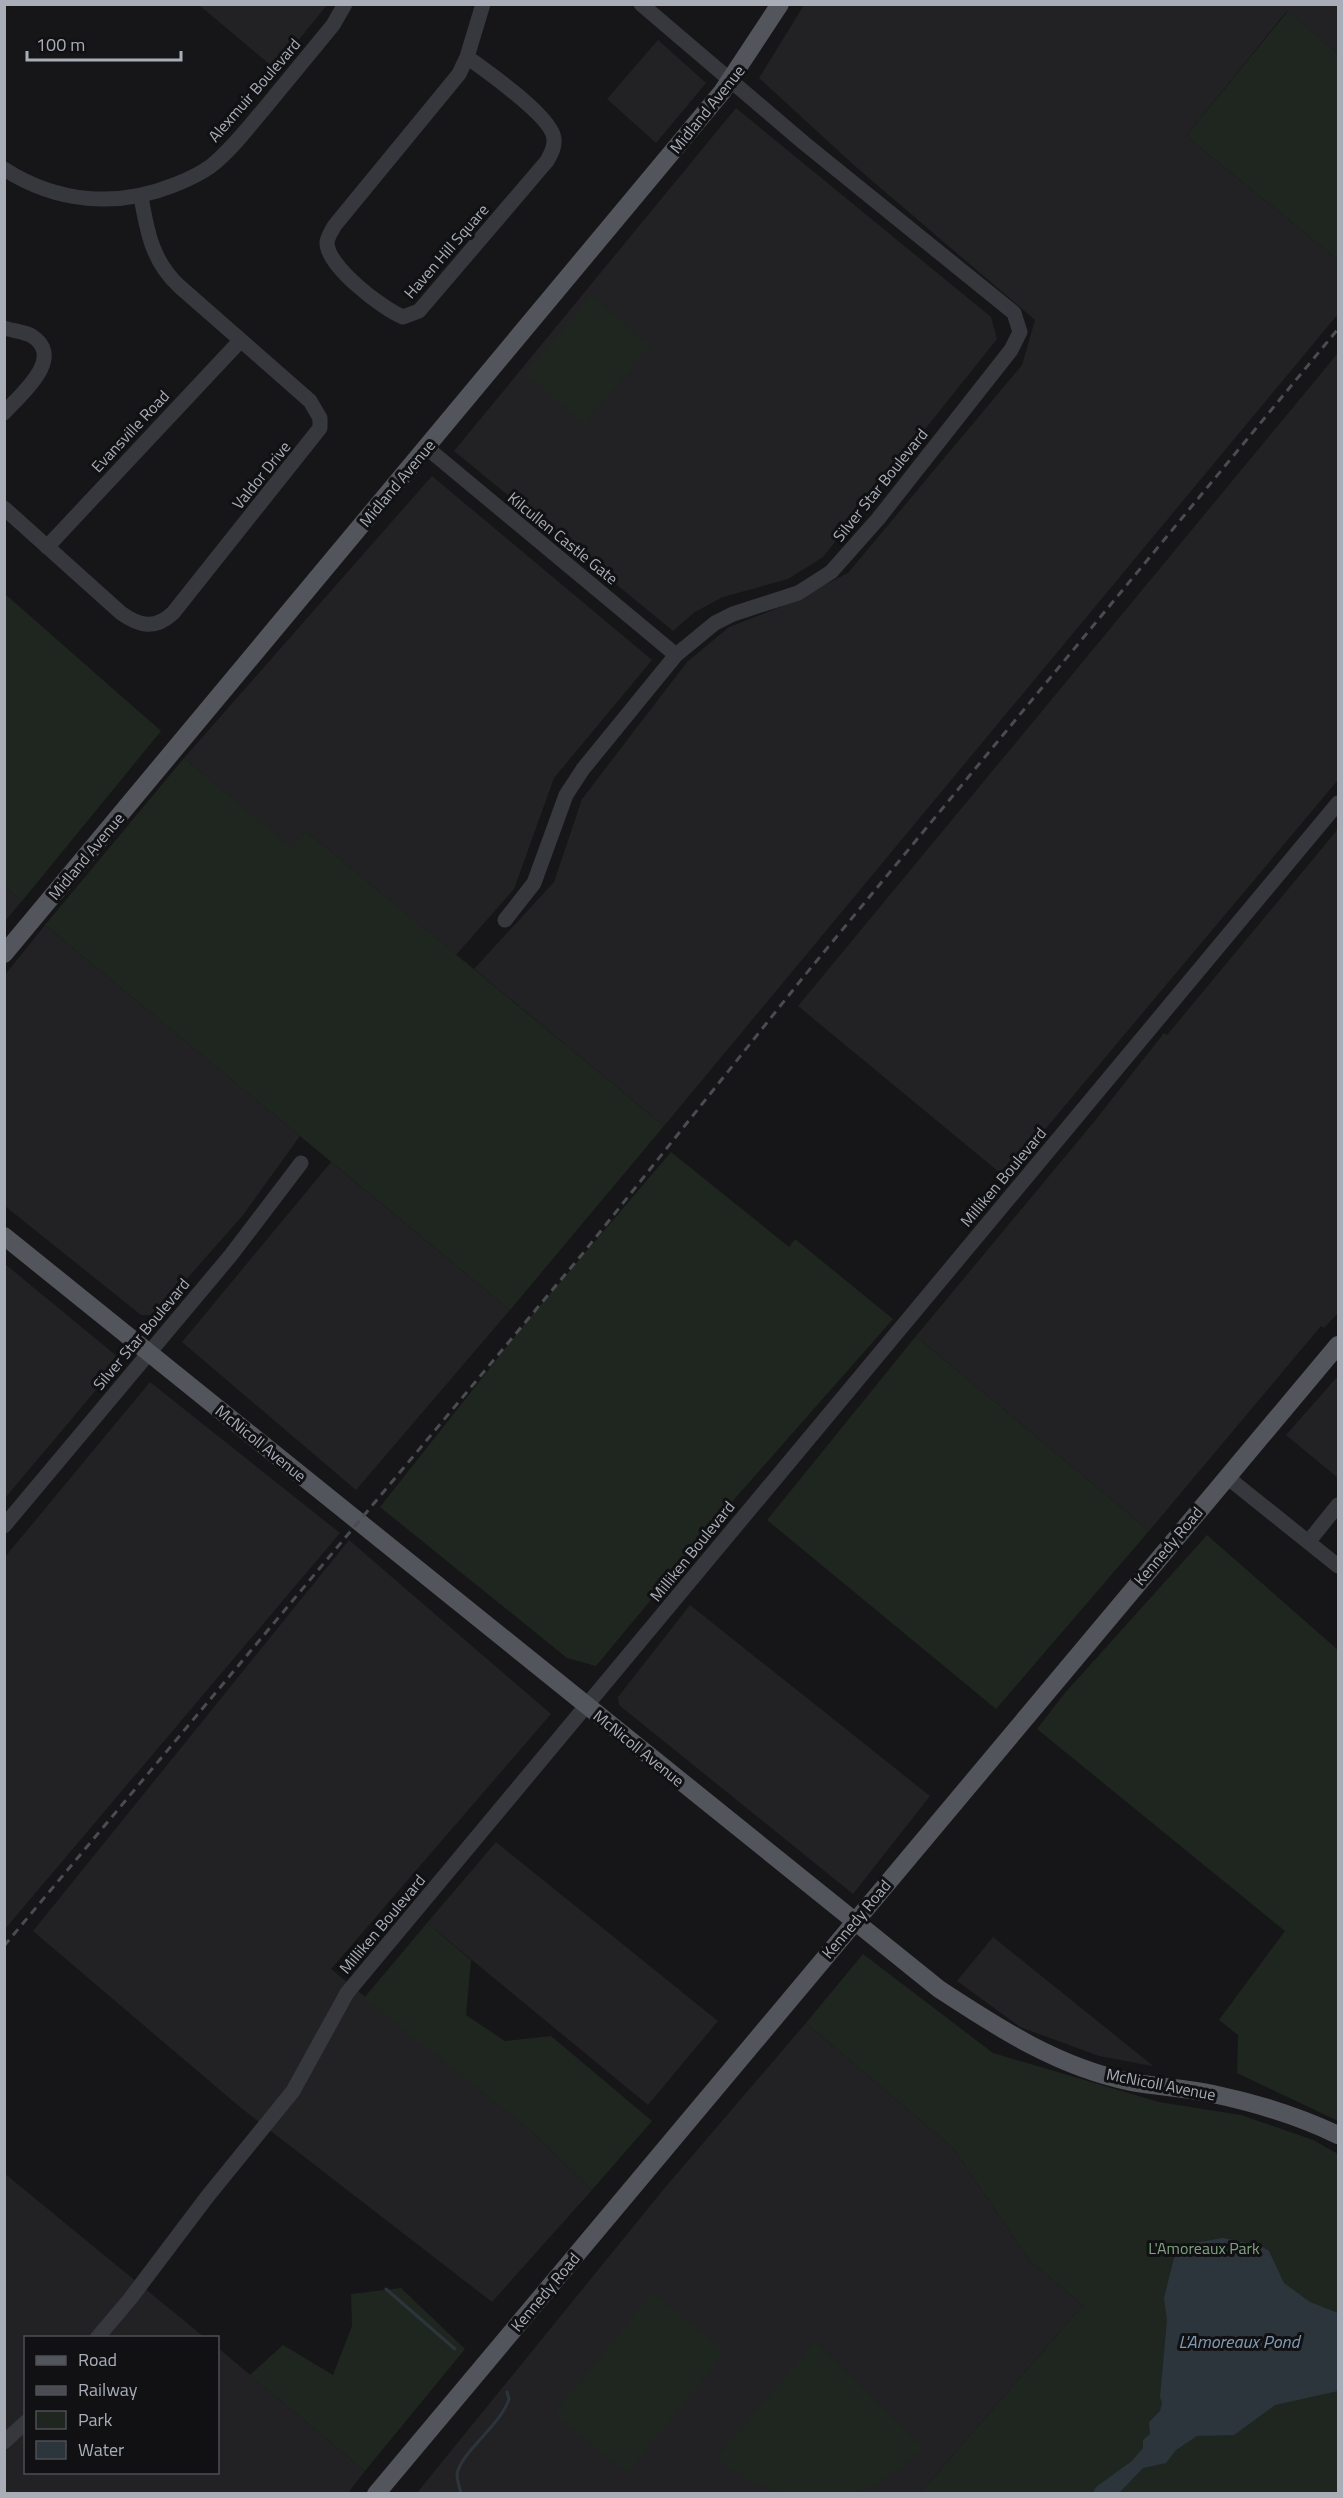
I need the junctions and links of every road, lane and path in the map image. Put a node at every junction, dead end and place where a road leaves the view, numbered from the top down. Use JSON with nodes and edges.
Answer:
{"nodes":[{"id":1,"x":345,"y":4,"type":"edge"},
{"id":2,"x":483,"y":4,"type":"edge"},
{"id":3,"x":640,"y":4,"type":"edge"},
{"id":4,"x":780,"y":4,"type":"edge"},
{"id":5,"x":658,"y":10,"type":"edge"},
{"id":6,"x":467,"y":57,"type":"junction"},
{"id":7,"x":731,"y":81,"type":"junction"},
{"id":8,"x":4,"y":169,"type":"edge"},
{"id":9,"x":141,"y":197,"type":"junction"},
{"id":10,"x":4,"y":328,"type":"edge"},
{"id":11,"x":240,"y":341,"type":"junction"},
{"id":12,"x":4,"y":413,"type":"edge"},
{"id":13,"x":427,"y":448,"type":"junction"},
{"id":14,"x":4,"y":508,"type":"edge"},
{"id":15,"x":47,"y":547,"type":"junction"},
{"id":16,"x":676,"y":655,"type":"junction"},
{"id":17,"x":1338,"y":803,"type":"edge"},
{"id":18,"x":505,"y":920,"type":"dead end"},
{"id":19,"x":4,"y":954,"type":"edge"},
{"id":20,"x":301,"y":1163,"type":"dead end"},
{"id":21,"x":4,"y":1236,"type":"edge"},
{"id":22,"x":1338,"y":1345,"type":"edge"},
{"id":23,"x":149,"y":1353,"type":"junction"},
{"id":24,"x":1227,"y":1477,"type":"junction"},
{"id":25,"x":1338,"y":1506,"type":"edge"},
{"id":26,"x":4,"y":1526,"type":"edge"},
{"id":27,"x":1309,"y":1542,"type":"junction"},
{"id":28,"x":1338,"y":1566,"type":"edge"},
{"id":29,"x":587,"y":1706,"type":"junction"},
{"id":30,"x":854,"y":1920,"type":"junction"},
{"id":31,"x":1338,"y":2135,"type":"edge"},
{"id":32,"x":98,"y":2336,"type":"edge"},
{"id":33,"x":24,"y":2424,"type":"edge"},
{"id":34,"x":4,"y":2442,"type":"edge"},
{"id":35,"x":376,"y":2493,"type":"edge"}],
"edges":[{"from":1,"to":9,"type":"street","name":"Alexmuir Boulevard"},
{"from":2,"to":6,"type":"street","name":"Haven Hill Square"},
{"from":3,"to":5,"type":"street","name":"Silver Star Boulevard"},
{"from":4,"to":7,"type":"main road","name":"Midland Avenue"},
{"from":5,"to":7,"type":"street","name":"Silver Star Boulevard"},
{"from":6,"to":6,"type":"street","name":"Haven Hill Square"},
{"from":7,"to":13,"type":"main road","name":"Midland Avenue"},
{"from":7,"to":16,"type":"street","name":"Silver Star Boulevard"},
{"from":8,"to":9,"type":"street","name":"Alexmuir Boulevard"},
{"from":9,"to":11,"type":"street","name":"Valdor Drive"},
{"from":10,"to":12,"type":"street"},
{"from":11,"to":15,"type":"street","name":"Evansville Road"},
{"from":11,"to":15,"type":"street","name":"Valdor Drive"},
{"from":13,"to":16,"type":"street","name":"Kilcullen Castle Gate"},
{"from":13,"to":19,"type":"main road","name":"Midland Avenue"},
{"from":14,"to":15,"type":"street","name":"Valdor Drive"},
{"from":16,"to":18,"type":"street","name":"Silver Star Boulevard"},
{"from":17,"to":29,"type":"street","name":"Milliken Boulevard"},
{"from":20,"to":23,"type":"street","name":"Silver Star Boulevard"},
{"from":21,"to":23,"type":"main road","name":"McNicoll Avenue"},
{"from":22,"to":24,"type":"main road","name":"Kennedy Road"},
{"from":23,"to":26,"type":"street","name":"Silver Star Boulevard"},
{"from":23,"to":29,"type":"main road","name":"McNicoll Avenue"},
{"from":24,"to":27,"type":"street"},
{"from":24,"to":30,"type":"main road","name":"Kennedy Road"},
{"from":25,"to":27,"type":"street"},
{"from":27,"to":28,"type":"street"},
{"from":29,"to":30,"type":"main road","name":"McNicoll Avenue"},
{"from":29,"to":32,"type":"street","name":"Milliken Boulevard"},
{"from":30,"to":31,"type":"main road","name":"McNicoll Avenue"},
{"from":30,"to":35,"type":"main road","name":"Kennedy Road"},
{"from":33,"to":34,"type":"street"}]}
